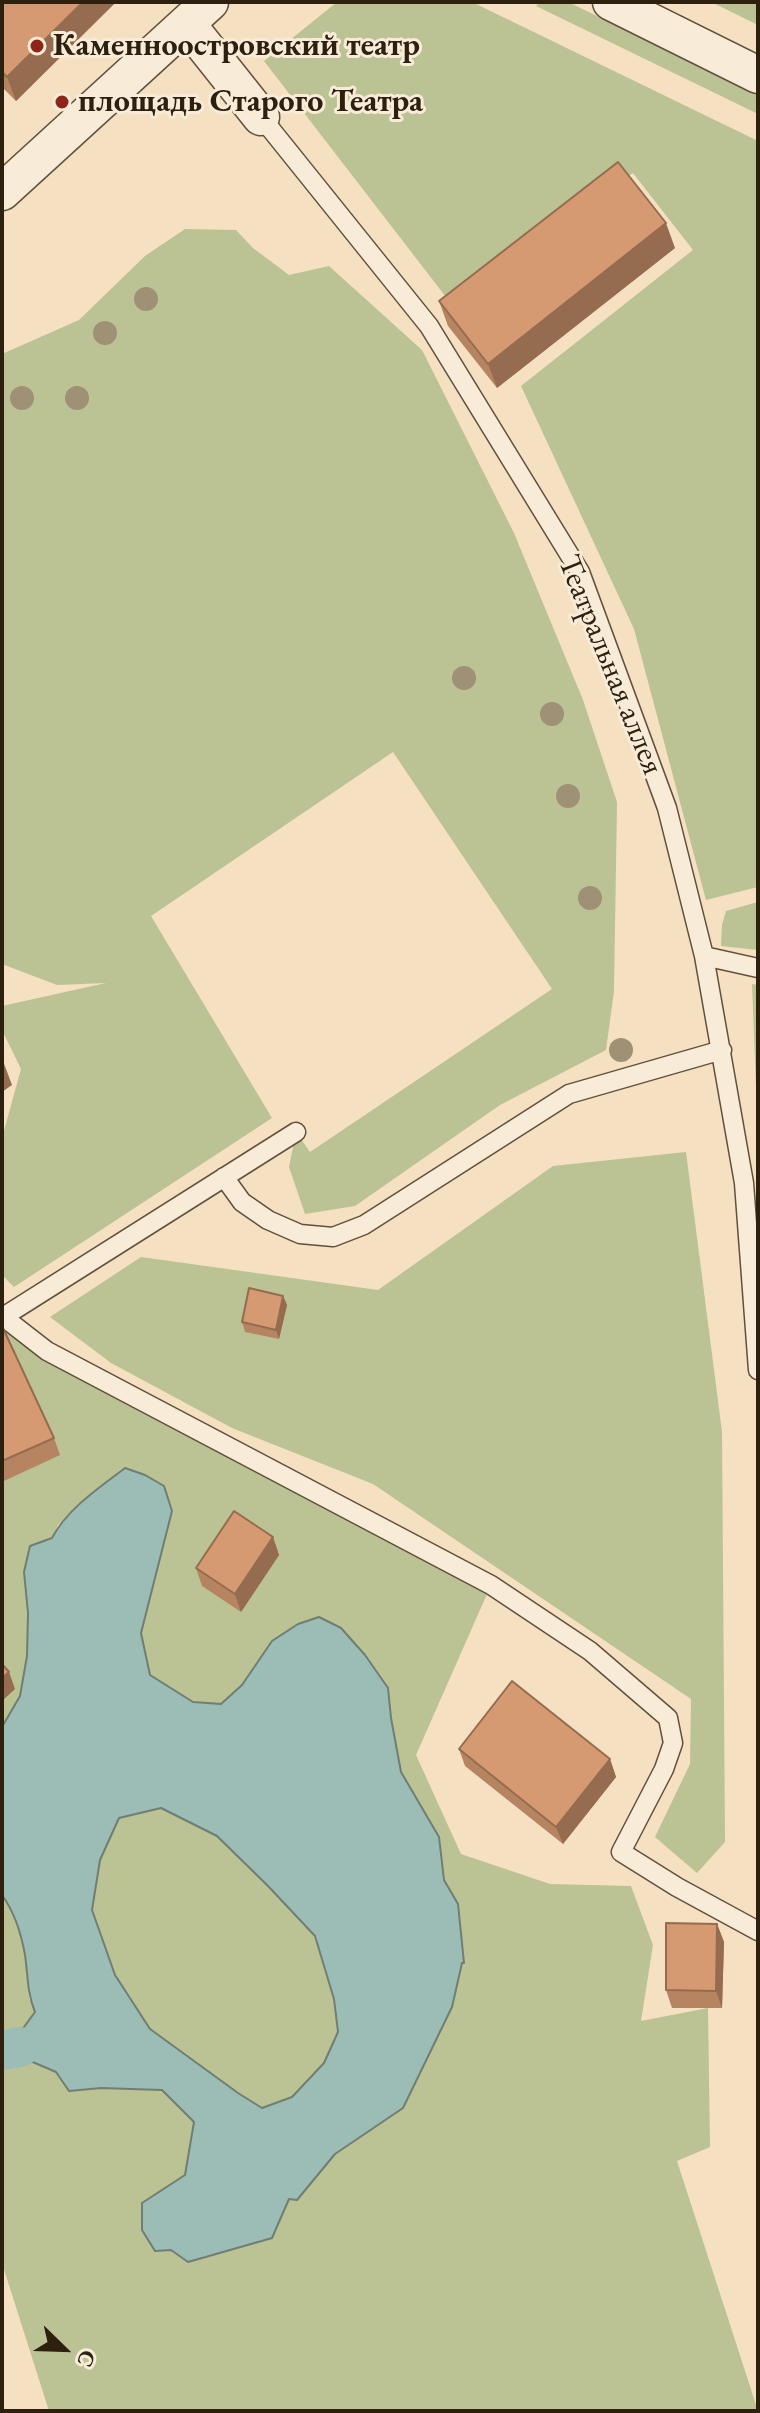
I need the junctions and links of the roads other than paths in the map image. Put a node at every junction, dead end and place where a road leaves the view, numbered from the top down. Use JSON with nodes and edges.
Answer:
{"nodes":[{"id":1,"x":611,"y":2,"type":"edge"},
{"id":2,"x":198,"y":13,"type":"edge"},
{"id":3,"x":758,"y":75,"type":"edge"},
{"id":4,"x":261,"y":117,"type":"joint"},
{"id":5,"x":2,"y":192,"type":"edge"},
{"id":6,"x":704,"y":956,"type":"junction"},
{"id":7,"x":758,"y":968,"type":"edge"},
{"id":8,"x":722,"y":1050,"type":"junction"},
{"id":9,"x":296,"y":1132,"type":"dead end"},
{"id":10,"x":224,"y":1177,"type":"junction"},
{"id":11,"x":2,"y":1316,"type":"edge"},
{"id":12,"x":758,"y":1370,"type":"edge"},
{"id":13,"x":758,"y":1931,"type":"edge"}],
"edges":[{"from":1,"to":3,"type":"street"},
{"from":2,"to":4,"type":"street","name":"Театральная аллея"},
{"from":2,"to":5,"type":"street"},
{"from":4,"to":6,"type":"lane","name":"Театральная аллея"},
{"from":6,"to":7,"type":"lane"},
{"from":6,"to":8,"type":"lane","name":"Театральная аллея"},
{"from":8,"to":10,"type":"lane"},
{"from":8,"to":12,"type":"lane","name":"Театральная аллея"},
{"from":9,"to":10,"type":"lane"},
{"from":10,"to":11,"type":"lane"},
{"from":11,"to":13,"type":"lane"}]}
